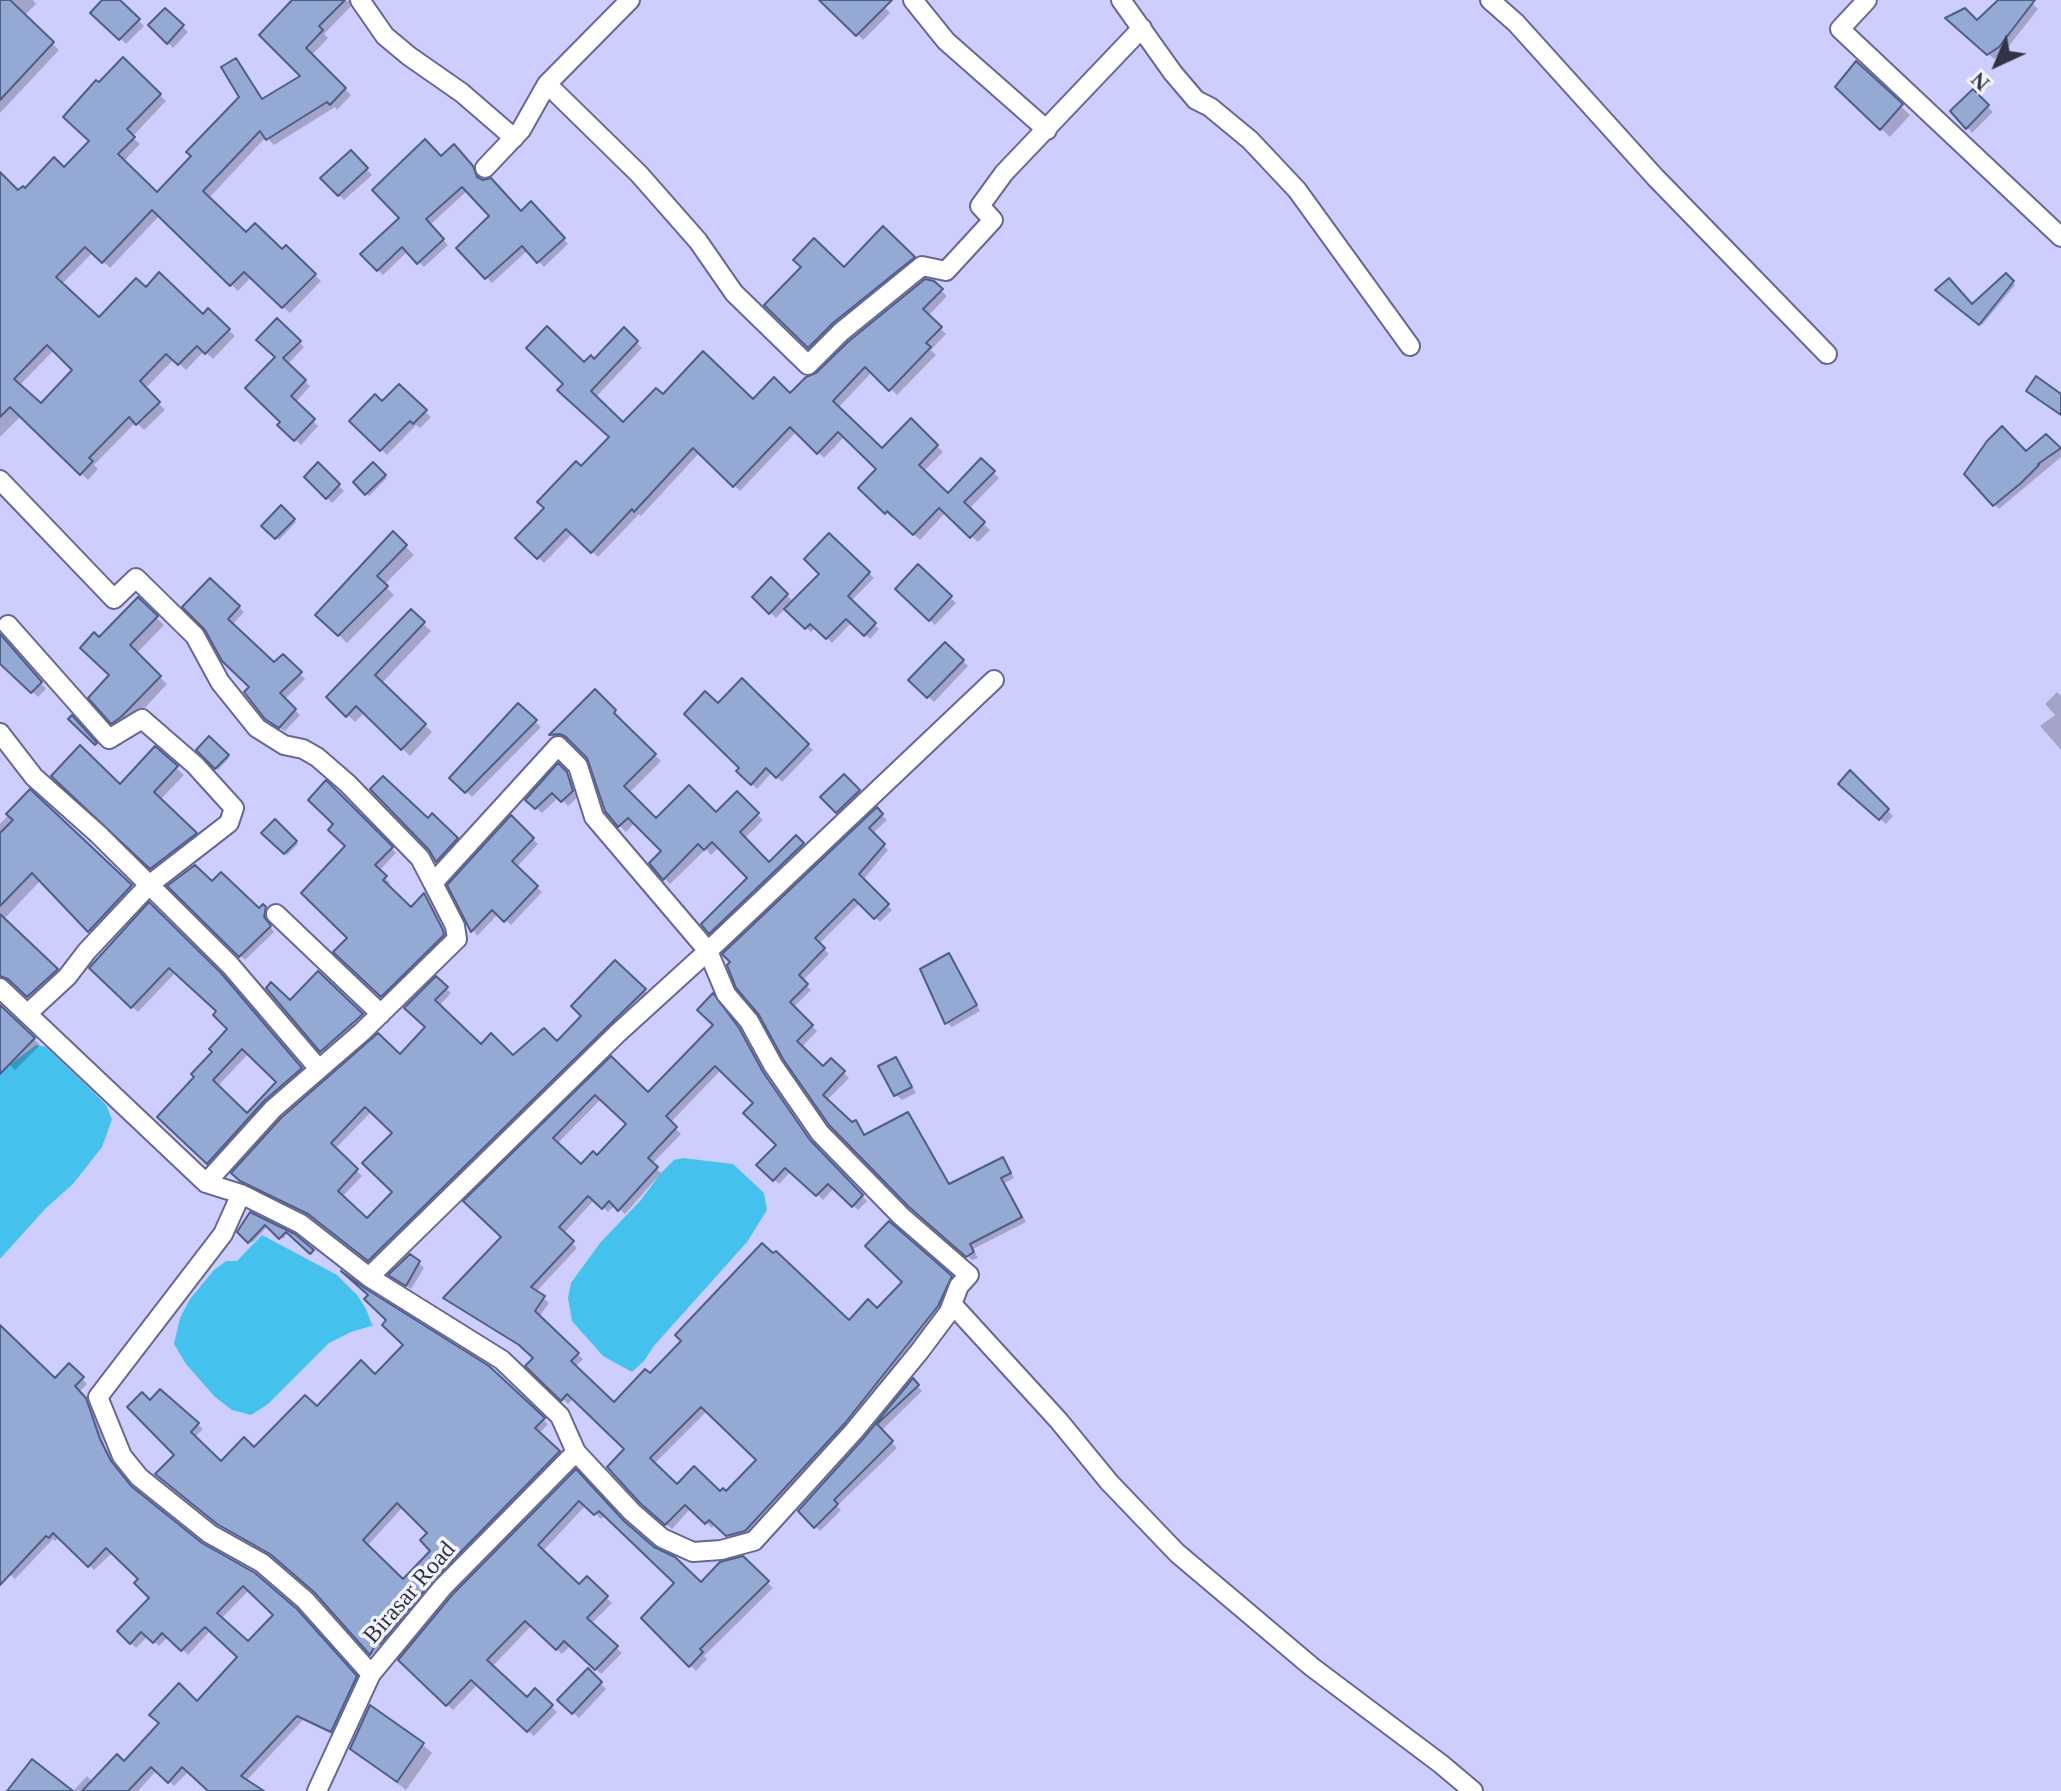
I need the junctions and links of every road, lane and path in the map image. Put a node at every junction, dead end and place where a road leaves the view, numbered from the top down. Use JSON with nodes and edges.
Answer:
{"nodes":[{"id":1,"x":360,"y":0,"type":"edge"},
{"id":2,"x":630,"y":0,"type":"edge"},
{"id":3,"x":913,"y":0,"type":"edge"},
{"id":4,"x":1121,"y":0,"type":"edge"},
{"id":5,"x":1490,"y":0,"type":"edge"},
{"id":6,"x":1867,"y":0,"type":"edge"},
{"id":7,"x":1142,"y":28,"type":"junction"},
{"id":8,"x":547,"y":84,"type":"junction"},
{"id":9,"x":1047,"y":130,"type":"junction"},
{"id":10,"x":514,"y":138,"type":"junction"},
{"id":11,"x":485,"y":168,"type":"dead end"},
{"id":12,"x":2061,"y":237,"type":"edge"},
{"id":13,"x":1410,"y":346,"type":"dead end"},
{"id":14,"x":1827,"y":354,"type":"dead end"},
{"id":15,"x":0,"y":480,"type":"edge"},
{"id":16,"x":8,"y":625,"type":"dead end"},
{"id":17,"x":994,"y":680,"type":"dead end"},
{"id":18,"x":0,"y":733,"type":"edge"},
{"id":19,"x":433,"y":883,"type":"junction"},
{"id":20,"x":149,"y":885,"type":"junction"},
{"id":21,"x":276,"y":914,"type":"dead end"},
{"id":22,"x":708,"y":951,"type":"junction"},
{"id":23,"x":0,"y":988,"type":"edge"},
{"id":24,"x":27,"y":1014,"type":"junction"},
{"id":25,"x":381,"y":1014,"type":"junction"},
{"id":26,"x":319,"y":1069,"type":"junction"},
{"id":27,"x":206,"y":1183,"type":"junction"},
{"id":28,"x":241,"y":1194,"type":"junction"},
{"id":29,"x":369,"y":1277,"type":"junction"},
{"id":30,"x":953,"y":1305,"type":"junction"},
{"id":31,"x":576,"y":1452,"type":"junction"},
{"id":32,"x":371,"y":1674,"type":"junction"},
{"id":33,"x":317,"y":1791,"type":"edge"},
{"id":34,"x":1473,"y":1791,"type":"edge"}],
"edges":[{"from":1,"to":10,"type":"street"},
{"from":2,"to":8,"type":"street"},
{"from":3,"to":9,"type":"street"},
{"from":4,"to":7,"type":"street"},
{"from":5,"to":14,"type":"street"},
{"from":6,"to":12,"type":"street"},
{"from":7,"to":9,"type":"street"},
{"from":7,"to":13,"type":"street"},
{"from":8,"to":9,"type":"street"},
{"from":8,"to":10,"type":"street"},
{"from":10,"to":11,"type":"street"},
{"from":15,"to":19,"type":"street"},
{"from":16,"to":20,"type":"street"},
{"from":17,"to":22,"type":"street"},
{"from":18,"to":20,"type":"street"},
{"from":19,"to":22,"type":"street"},
{"from":19,"to":25,"type":"street"},
{"from":20,"to":24,"type":"street"},
{"from":20,"to":26,"type":"street"},
{"from":21,"to":25,"type":"street"},
{"from":22,"to":29,"type":"street"},
{"from":22,"to":30,"type":"street"},
{"from":23,"to":24,"type":"street"},
{"from":24,"to":27,"type":"street"},
{"from":25,"to":26,"type":"street"},
{"from":26,"to":27,"type":"street"},
{"from":27,"to":28,"type":"street"},
{"from":28,"to":29,"type":"street"},
{"from":28,"to":32,"type":"street"},
{"from":29,"to":31,"type":"street"},
{"from":30,"to":31,"type":"street"},
{"from":30,"to":34,"type":"street"},
{"from":31,"to":32,"type":"street","name":"Birasar Road"},
{"from":32,"to":33,"type":"street","name":"Birasar Road"}]}
